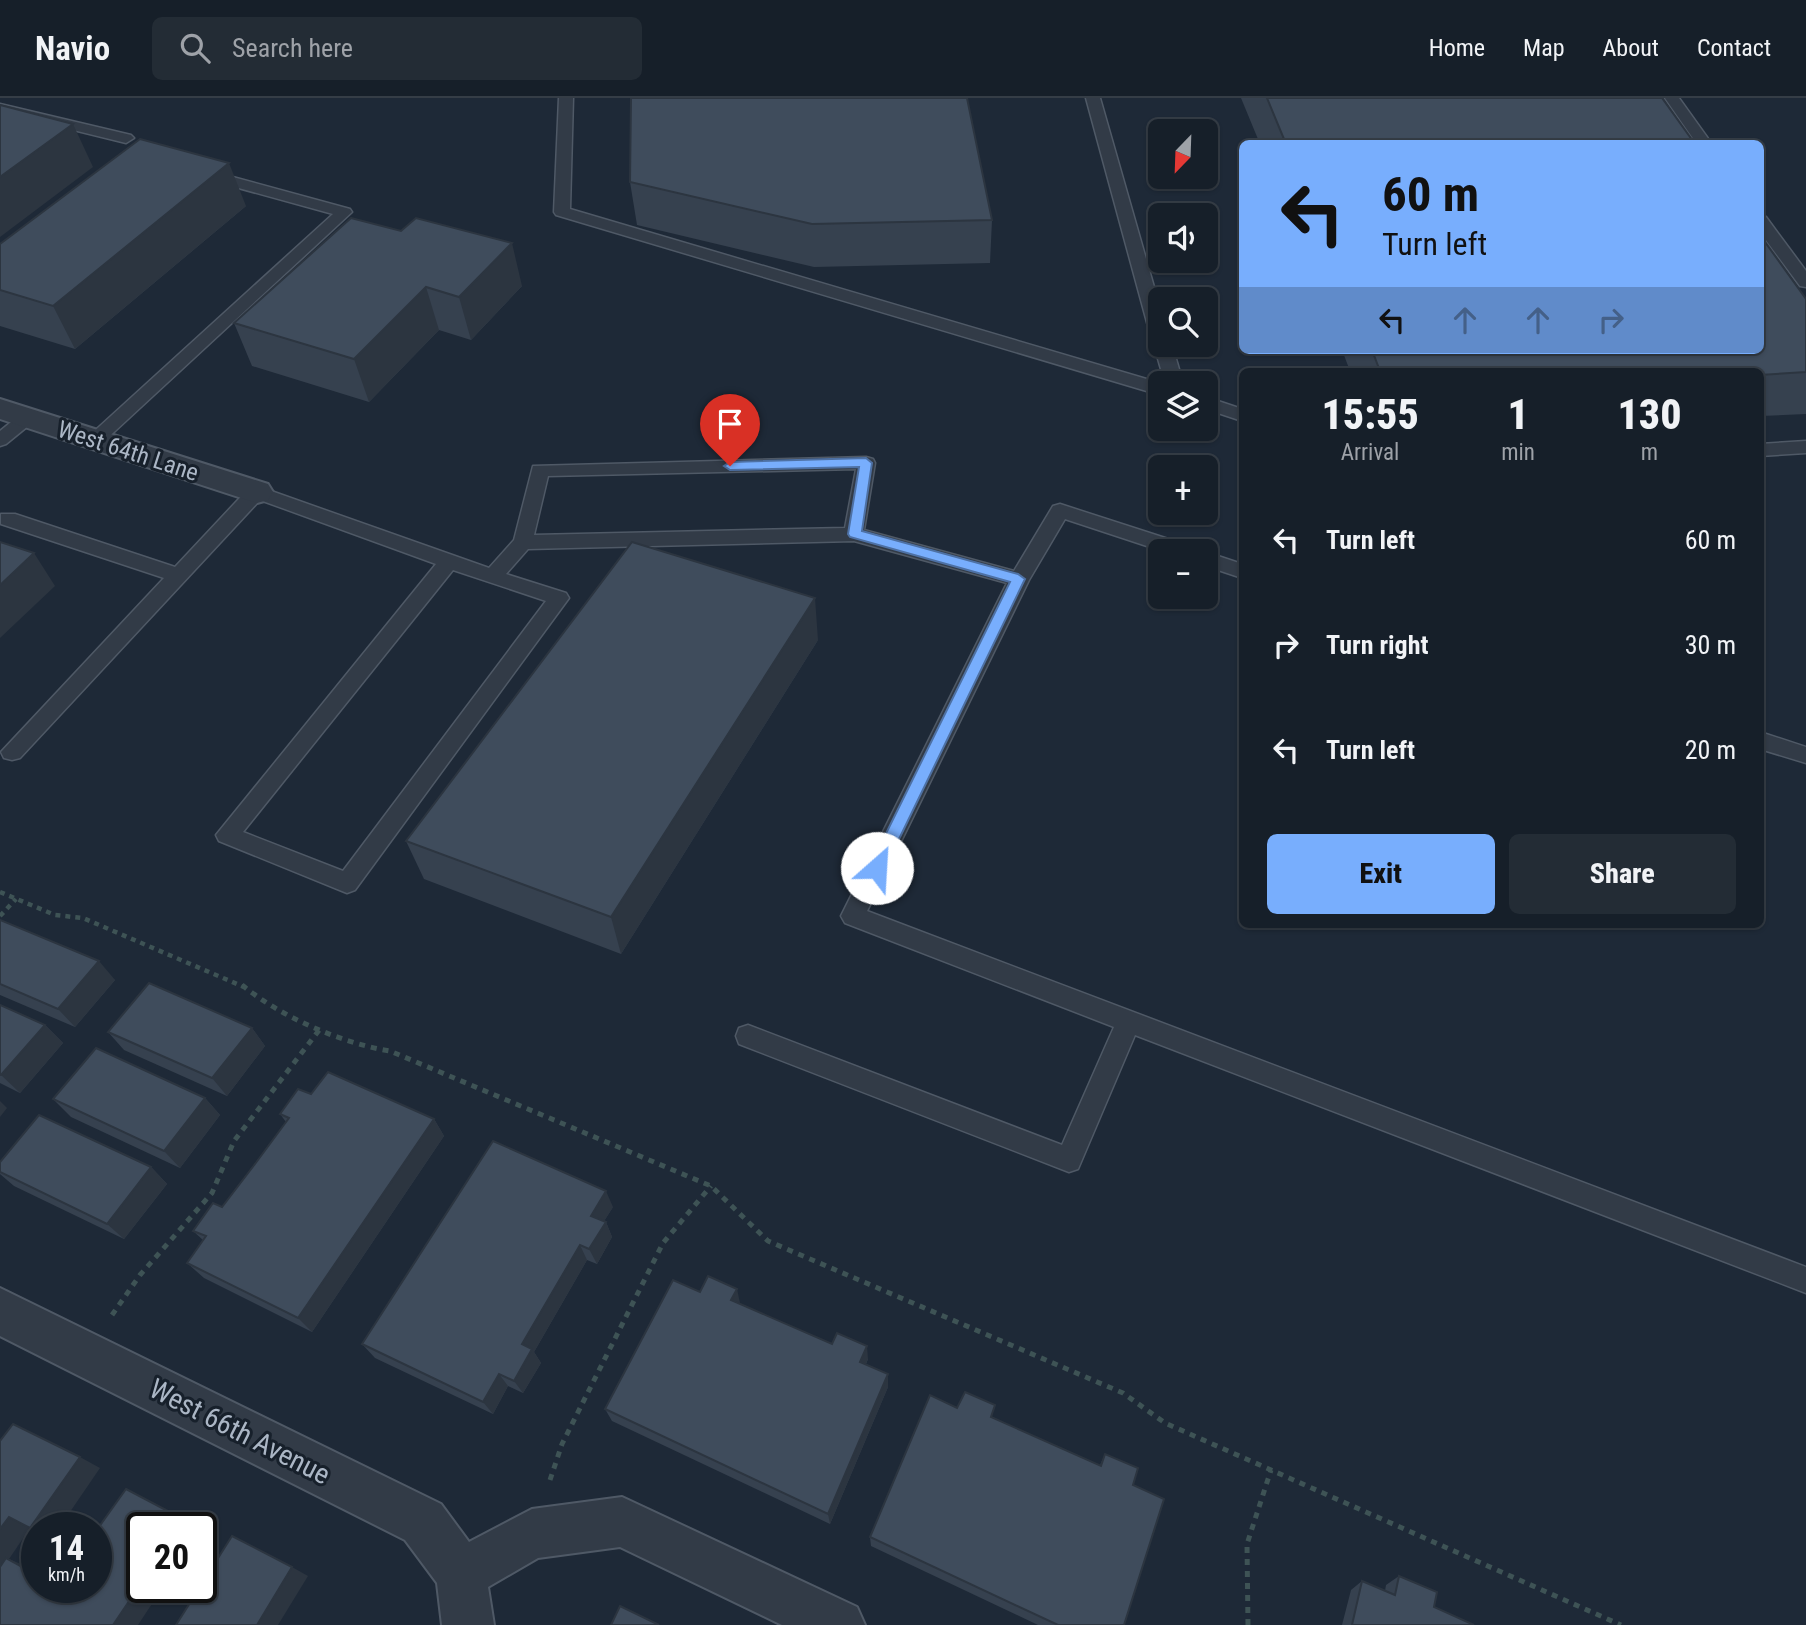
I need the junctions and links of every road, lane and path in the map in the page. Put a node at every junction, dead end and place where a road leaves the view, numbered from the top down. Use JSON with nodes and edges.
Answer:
{"nodes":[{"id":1,"x":566,"y":98,"type":"edge"},
{"id":2,"x":1093,"y":98,"type":"edge"},
{"id":3,"x":1672,"y":98,"type":"edge"},
{"id":4,"x":0,"y":108,"type":"edge"},
{"id":5,"x":126,"y":138,"type":"dead end"},
{"id":6,"x":1702,"y":140,"type":"edge"},
{"id":7,"x":196,"y":172,"type":"edge"},
{"id":8,"x":1764,"y":225,"type":"edge"},
{"id":9,"x":1806,"y":282,"type":"edge"},
{"id":10,"x":1148,"y":294,"type":"edge"},
{"id":11,"x":1148,"y":385,"type":"edge"},
{"id":12,"x":1218,"y":407,"type":"edge"},
{"id":13,"x":13,"y":413,"type":"edge"},
{"id":14,"x":1239,"y":414,"type":"edge"},
{"id":15,"x":0,"y":440,"type":"edge"},
{"id":16,"x":95,"y":440,"type":"junction"},
{"id":17,"x":1806,"y":447,"type":"edge"},
{"id":18,"x":1764,"y":450,"type":"edge"},
{"id":19,"x":257,"y":492,"type":"junction"},
{"id":20,"x":8,"y":519,"type":"dead end"},
{"id":21,"x":855,"y":534,"type":"junction"},
{"id":22,"x":1148,"y":540,"type":"edge"},
{"id":23,"x":523,"y":541,"type":"junction"},
{"id":24,"x":449,"y":562,"type":"junction"},
{"id":25,"x":1218,"y":563,"type":"edge"},
{"id":26,"x":1239,"y":570,"type":"edge"},
{"id":27,"x":178,"y":575,"type":"junction"},
{"id":28,"x":492,"y":577,"type":"junction"},
{"id":29,"x":1018,"y":579,"type":"junction"},
{"id":30,"x":1764,"y":741,"type":"edge"},
{"id":31,"x":12,"y":752,"type":"dead end"},
{"id":32,"x":1806,"y":755,"type":"edge"},
{"id":33,"x":0,"y":892,"type":"edge"},
{"id":34,"x":16,"y":899,"type":"junction"},
{"id":35,"x":0,"y":916,"type":"edge"},
{"id":36,"x":1128,"y":1022,"type":"junction"},
{"id":37,"x":320,"y":1029,"type":"junction"},
{"id":38,"x":748,"y":1036,"type":"dead end"},
{"id":39,"x":711,"y":1186,"type":"junction"},
{"id":40,"x":1806,"y":1280,"type":"edge"},
{"id":41,"x":0,"y":1311,"type":"edge"},
{"id":42,"x":85,"y":1353,"type":"junction"},
{"id":43,"x":1271,"y":1470,"type":"junction"},
{"id":44,"x":532,"y":1534,"type":"junction"},
{"id":45,"x":461,"y":1574,"type":"junction"},
{"id":46,"x":468,"y":1625,"type":"edge"},
{"id":47,"x":839,"y":1625,"type":"edge"},
{"id":48,"x":1248,"y":1625,"type":"edge"},
{"id":49,"x":1621,"y":1625,"type":"edge"}],
"edges":[{"from":1,"to":11,"type":"lane"},
{"from":2,"to":10,"type":"lane"},
{"from":3,"to":6,"type":"lane"},
{"from":4,"to":5,"type":"lane"},
{"from":7,"to":16,"type":"lane"},
{"from":8,"to":9,"type":"lane"},
{"from":12,"to":14,"type":"lane"},
{"from":13,"to":15,"type":"lane"},
{"from":13,"to":16,"type":"street","name":"West 64th Lane"},
{"from":16,"to":19,"type":"street","name":"West 64th Lane"},
{"from":17,"to":18,"type":"lane"},
{"from":19,"to":24,"type":"lane"},
{"from":19,"to":27,"type":"lane"},
{"from":20,"to":27,"type":"lane"},
{"from":21,"to":23,"type":"lane"},
{"from":21,"to":23,"type":"lane"},
{"from":21,"to":29,"type":"lane"},
{"from":22,"to":29,"type":"lane"},
{"from":23,"to":28,"type":"lane"},
{"from":24,"to":28,"type":"lane"},
{"from":24,"to":28,"type":"lane"},
{"from":25,"to":26,"type":"lane"},
{"from":27,"to":31,"type":"lane"},
{"from":29,"to":36,"type":"lane"},
{"from":30,"to":32,"type":"lane"},
{"from":33,"to":34,"type":"path"},
{"from":34,"to":35,"type":"path"},
{"from":34,"to":37,"type":"path"},
{"from":36,"to":38,"type":"lane"},
{"from":36,"to":40,"type":"lane"},
{"from":37,"to":39,"type":"path"},
{"from":37,"to":42,"type":"path"},
{"from":39,"to":43,"type":"path"},
{"from":39,"to":44,"type":"path"},
{"from":41,"to":42,"type":"street","name":"West 66th Avenue"},
{"from":42,"to":45,"type":"street","name":"West 66th Avenue"},
{"from":43,"to":48,"type":"path"},
{"from":43,"to":49,"type":"path"},
{"from":44,"to":45,"type":"street"},
{"from":44,"to":47,"type":"street"},
{"from":45,"to":46,"type":"street"}]}
